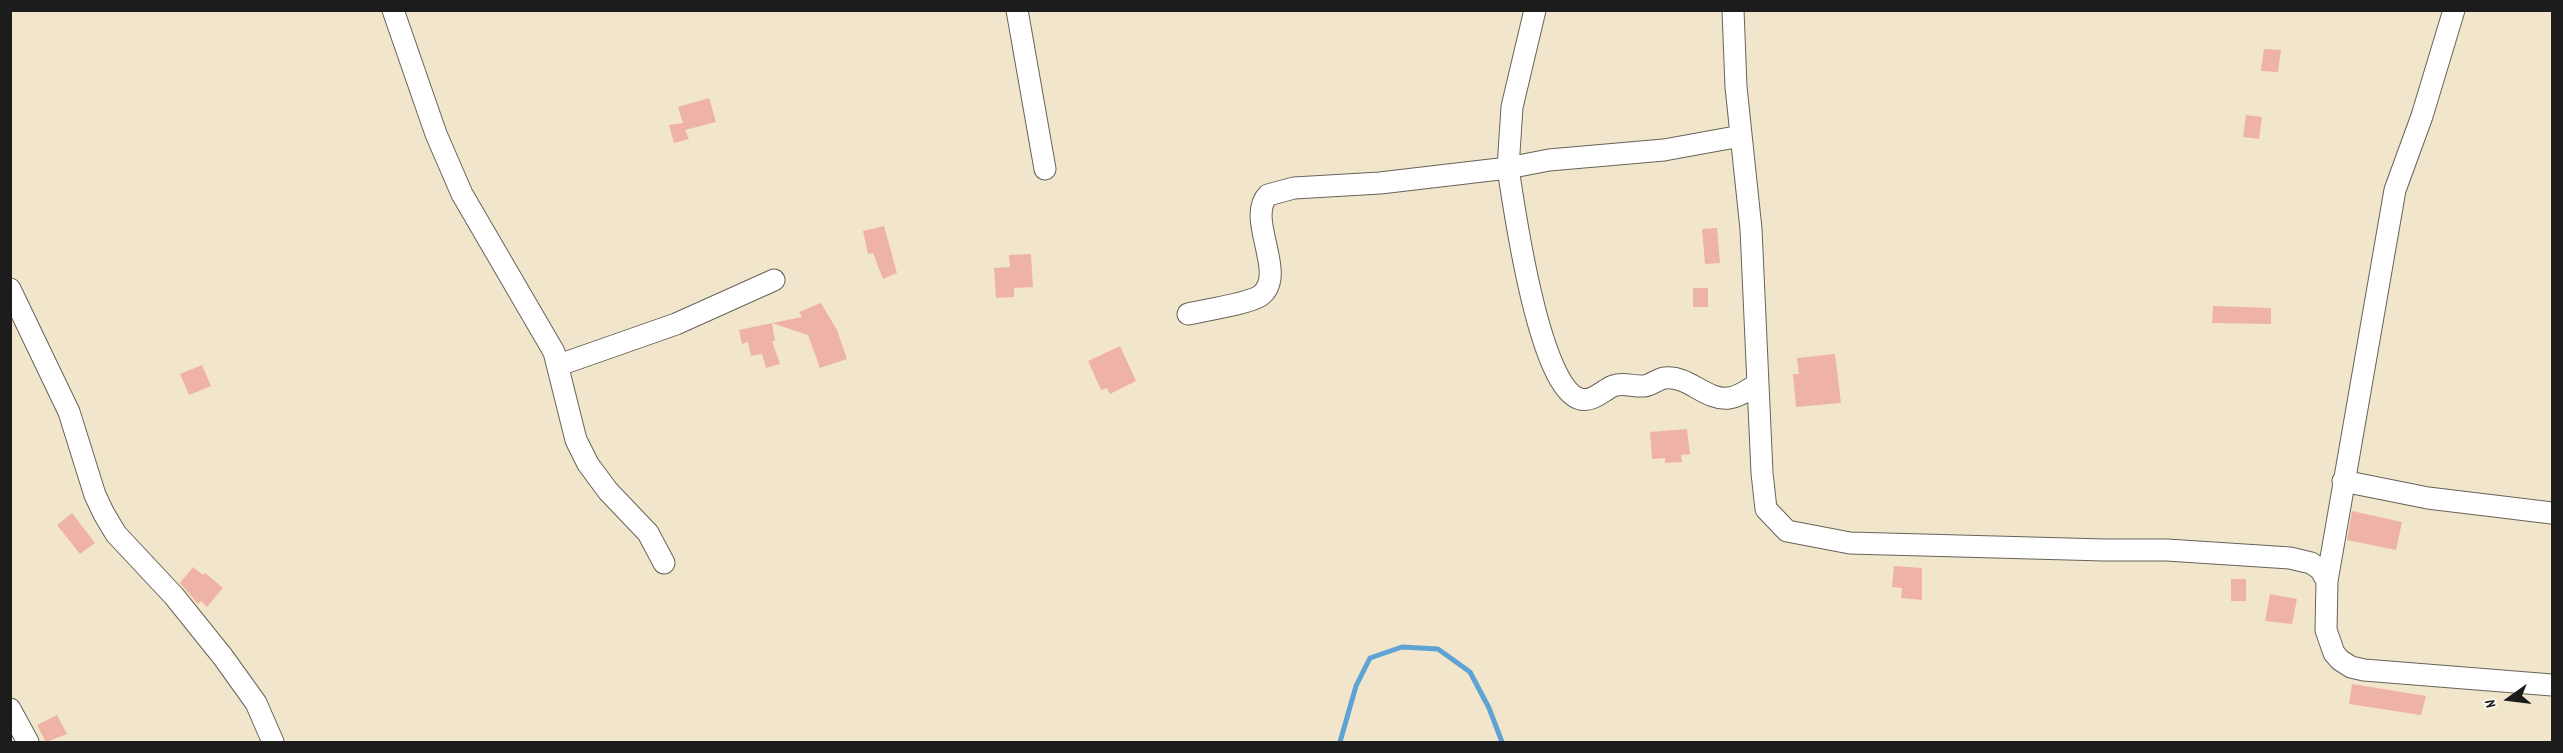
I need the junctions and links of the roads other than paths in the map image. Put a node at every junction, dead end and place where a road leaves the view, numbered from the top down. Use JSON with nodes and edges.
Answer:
{"nodes":[{"id":1,"x":393,"y":10,"type":"edge"},
{"id":2,"x":1017,"y":10,"type":"edge"},
{"id":3,"x":1535,"y":10,"type":"edge"},
{"id":4,"x":1733,"y":10,"type":"edge"},
{"id":5,"x":2454,"y":10,"type":"edge"},
{"id":6,"x":1741,"y":136,"type":"junction"},
{"id":7,"x":1508,"y":168,"type":"junction"},
{"id":8,"x":1045,"y":169,"type":"dead end"},
{"id":9,"x":774,"y":280,"type":"dead end"},
{"id":10,"x":10,"y":289,"type":"edge"},
{"id":11,"x":1188,"y":314,"type":"dead end"},
{"id":12,"x":559,"y":365,"type":"junction"},
{"id":13,"x":1758,"y":384,"type":"junction"},
{"id":14,"x":2343,"y":481,"type":"junction"},
{"id":15,"x":2553,"y":513,"type":"edge"},
{"id":16,"x":664,"y":563,"type":"dead end"},
{"id":17,"x":2327,"y":581,"type":"junction"},
{"id":18,"x":2553,"y":685,"type":"edge"},
{"id":19,"x":10,"y":709,"type":"edge"},
{"id":20,"x":27,"y":742,"type":"edge"},
{"id":21,"x":273,"y":742,"type":"edge"}],
"edges":[{"from":1,"to":12,"type":"street"},
{"from":2,"to":8,"type":"street"},
{"from":3,"to":7,"type":"street"},
{"from":4,"to":6,"type":"street"},
{"from":5,"to":14,"type":"street"},
{"from":6,"to":7,"type":"street"},
{"from":6,"to":13,"type":"street"},
{"from":7,"to":11,"type":"street"},
{"from":7,"to":13,"type":"street"},
{"from":9,"to":12,"type":"street"},
{"from":10,"to":21,"type":"street"},
{"from":12,"to":16,"type":"street"},
{"from":13,"to":17,"type":"street"},
{"from":14,"to":15,"type":"street"},
{"from":14,"to":17,"type":"street"},
{"from":17,"to":18,"type":"street"},
{"from":19,"to":20,"type":"street"}]}
